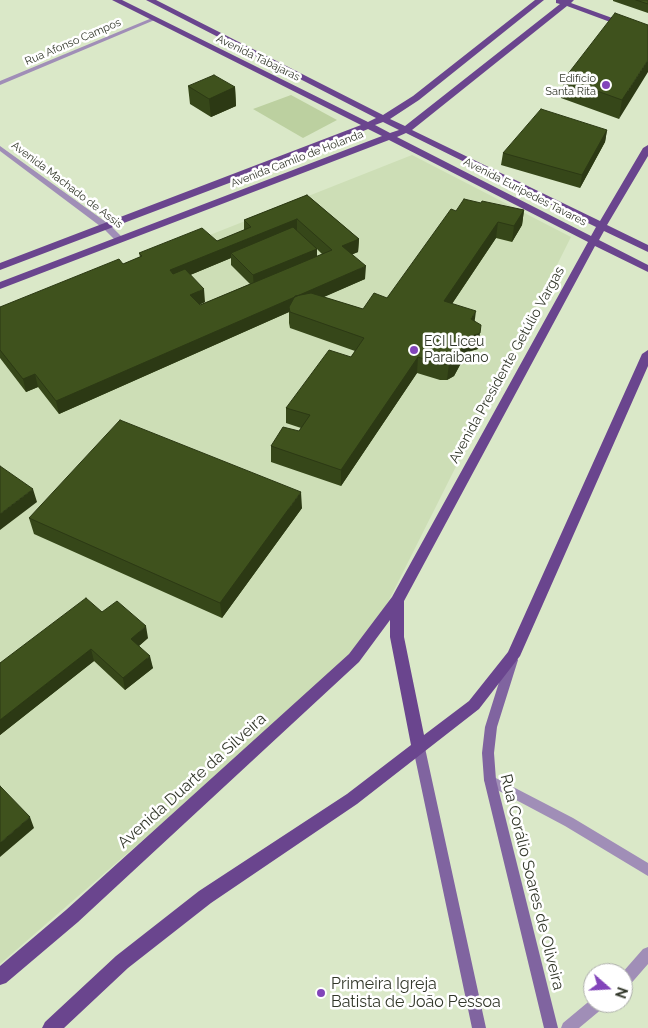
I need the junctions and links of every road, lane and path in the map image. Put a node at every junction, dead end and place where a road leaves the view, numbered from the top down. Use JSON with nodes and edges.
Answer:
{"nodes":[{"id":1,"x":116,"y":0,"type":"edge"},
{"id":2,"x":150,"y":0,"type":"edge"},
{"id":3,"x":540,"y":0,"type":"edge"},
{"id":4,"x":564,"y":1,"type":"edge"},
{"id":5,"x":154,"y":19,"type":"junction"},
{"id":6,"x":648,"y":34,"type":"edge"},
{"id":7,"x":0,"y":83,"type":"edge"},
{"id":8,"x":385,"y":118,"type":"junction"},
{"id":9,"x":369,"y":126,"type":"junction"},
{"id":10,"x":406,"y":130,"type":"junction"},
{"id":11,"x":390,"y":137,"type":"junction"},
{"id":12,"x":0,"y":148,"type":"edge"},
{"id":13,"x":648,"y":148,"type":"edge"},
{"id":14,"x":603,"y":226,"type":"junction"},
{"id":15,"x":106,"y":227,"type":"junction"},
{"id":16,"x":120,"y":240,"type":"junction"},
{"id":17,"x":593,"y":241,"type":"junction"},
{"id":18,"x":648,"y":249,"type":"edge"},
{"id":19,"x":0,"y":267,"type":"edge"},
{"id":20,"x":648,"y":269,"type":"edge"},
{"id":21,"x":0,"y":286,"type":"edge"},
{"id":22,"x":648,"y":354,"type":"edge"},
{"id":23,"x":397,"y":601,"type":"junction"},
{"id":24,"x":513,"y":656,"type":"junction"},
{"id":25,"x":419,"y":748,"type":"junction"},
{"id":26,"x":490,"y":780,"type":"junction"},
{"id":27,"x":648,"y":870,"type":"edge"},
{"id":28,"x":648,"y":954,"type":"edge"},
{"id":29,"x":633,"y":971,"type":"edge"},
{"id":30,"x":0,"y":977,"type":"edge"},
{"id":31,"x":586,"y":1013,"type":"edge"},
{"id":32,"x":51,"y":1028,"type":"edge"},
{"id":33,"x":480,"y":1028,"type":"edge"},
{"id":34,"x":551,"y":1028,"type":"edge"},
{"id":35,"x":568,"y":1028,"type":"edge"}],
"edges":[{"from":1,"to":5,"type":"main road","name":"Avenida Tabajaras"},
{"from":2,"to":8,"type":"main road","name":"Avenida Tabajaras"},
{"from":3,"to":8,"type":"main road","name":"Avenida Camilo de Holanda"},
{"from":4,"to":6,"type":"main road"},
{"from":4,"to":10,"type":"main road","name":"Avenida Camilo de Holanda"},
{"from":5,"to":7,"type":"street","name":"Rua Afonso Campos"},
{"from":5,"to":9,"type":"main road","name":"Avenida Tabajaras"},
{"from":8,"to":9,"type":"main road","name":"Avenida Camilo de Holanda"},
{"from":8,"to":10,"type":"main road","name":"Avenida Tabajaras"},
{"from":9,"to":11,"type":"main road","name":"Avenida Tabajaras"},
{"from":9,"to":15,"type":"main road","name":"Avenida Camilo de Holanda"},
{"from":10,"to":11,"type":"main road","name":"Avenida Camilo de Holanda"},
{"from":10,"to":14,"type":"main road","name":"Avenida Eurípedes Tavares"},
{"from":11,"to":16,"type":"main road","name":"Avenida Camilo de Holanda"},
{"from":11,"to":17,"type":"main road","name":"Avenida Eurípedes Tavares"},
{"from":12,"to":15,"type":"street","name":"Avenida Machado de Assis"},
{"from":13,"to":14,"type":"main road","name":"Avenida Presidente Getúlio Vargas"},
{"from":14,"to":17,"type":"main road","name":"Avenida Presidente Getúlio Vargas"},
{"from":14,"to":18,"type":"main road","name":"Avenida Eurípedes Tavares"},
{"from":15,"to":16,"type":"street","name":"Avenida Machado de Assis"},
{"from":15,"to":19,"type":"main road","name":"Avenida Camilo de Holanda"},
{"from":16,"to":21,"type":"main road","name":"Avenida Camilo de Holanda"},
{"from":17,"to":20,"type":"main road","name":"Avenida Eurípedes Tavares"},
{"from":17,"to":23,"type":"main road","name":"Avenida Presidente Getúlio Vargas"},
{"from":22,"to":24,"type":"main road"},
{"from":23,"to":25,"type":"main road"},
{"from":23,"to":30,"type":"main road","name":"Avenida Duarte da Silveira"},
{"from":24,"to":25,"type":"main road"},
{"from":24,"to":26,"type":"main road","name":"Rua Corálio Soares de Oliveira"},
{"from":25,"to":32,"type":"main road"},
{"from":25,"to":33,"type":"main road"},
{"from":26,"to":27,"type":"street"},
{"from":26,"to":34,"type":"main road","name":"Rua Corálio Soares de Oliveira"},
{"from":28,"to":29,"type":"street"},
{"from":31,"to":35,"type":"street"}]}
